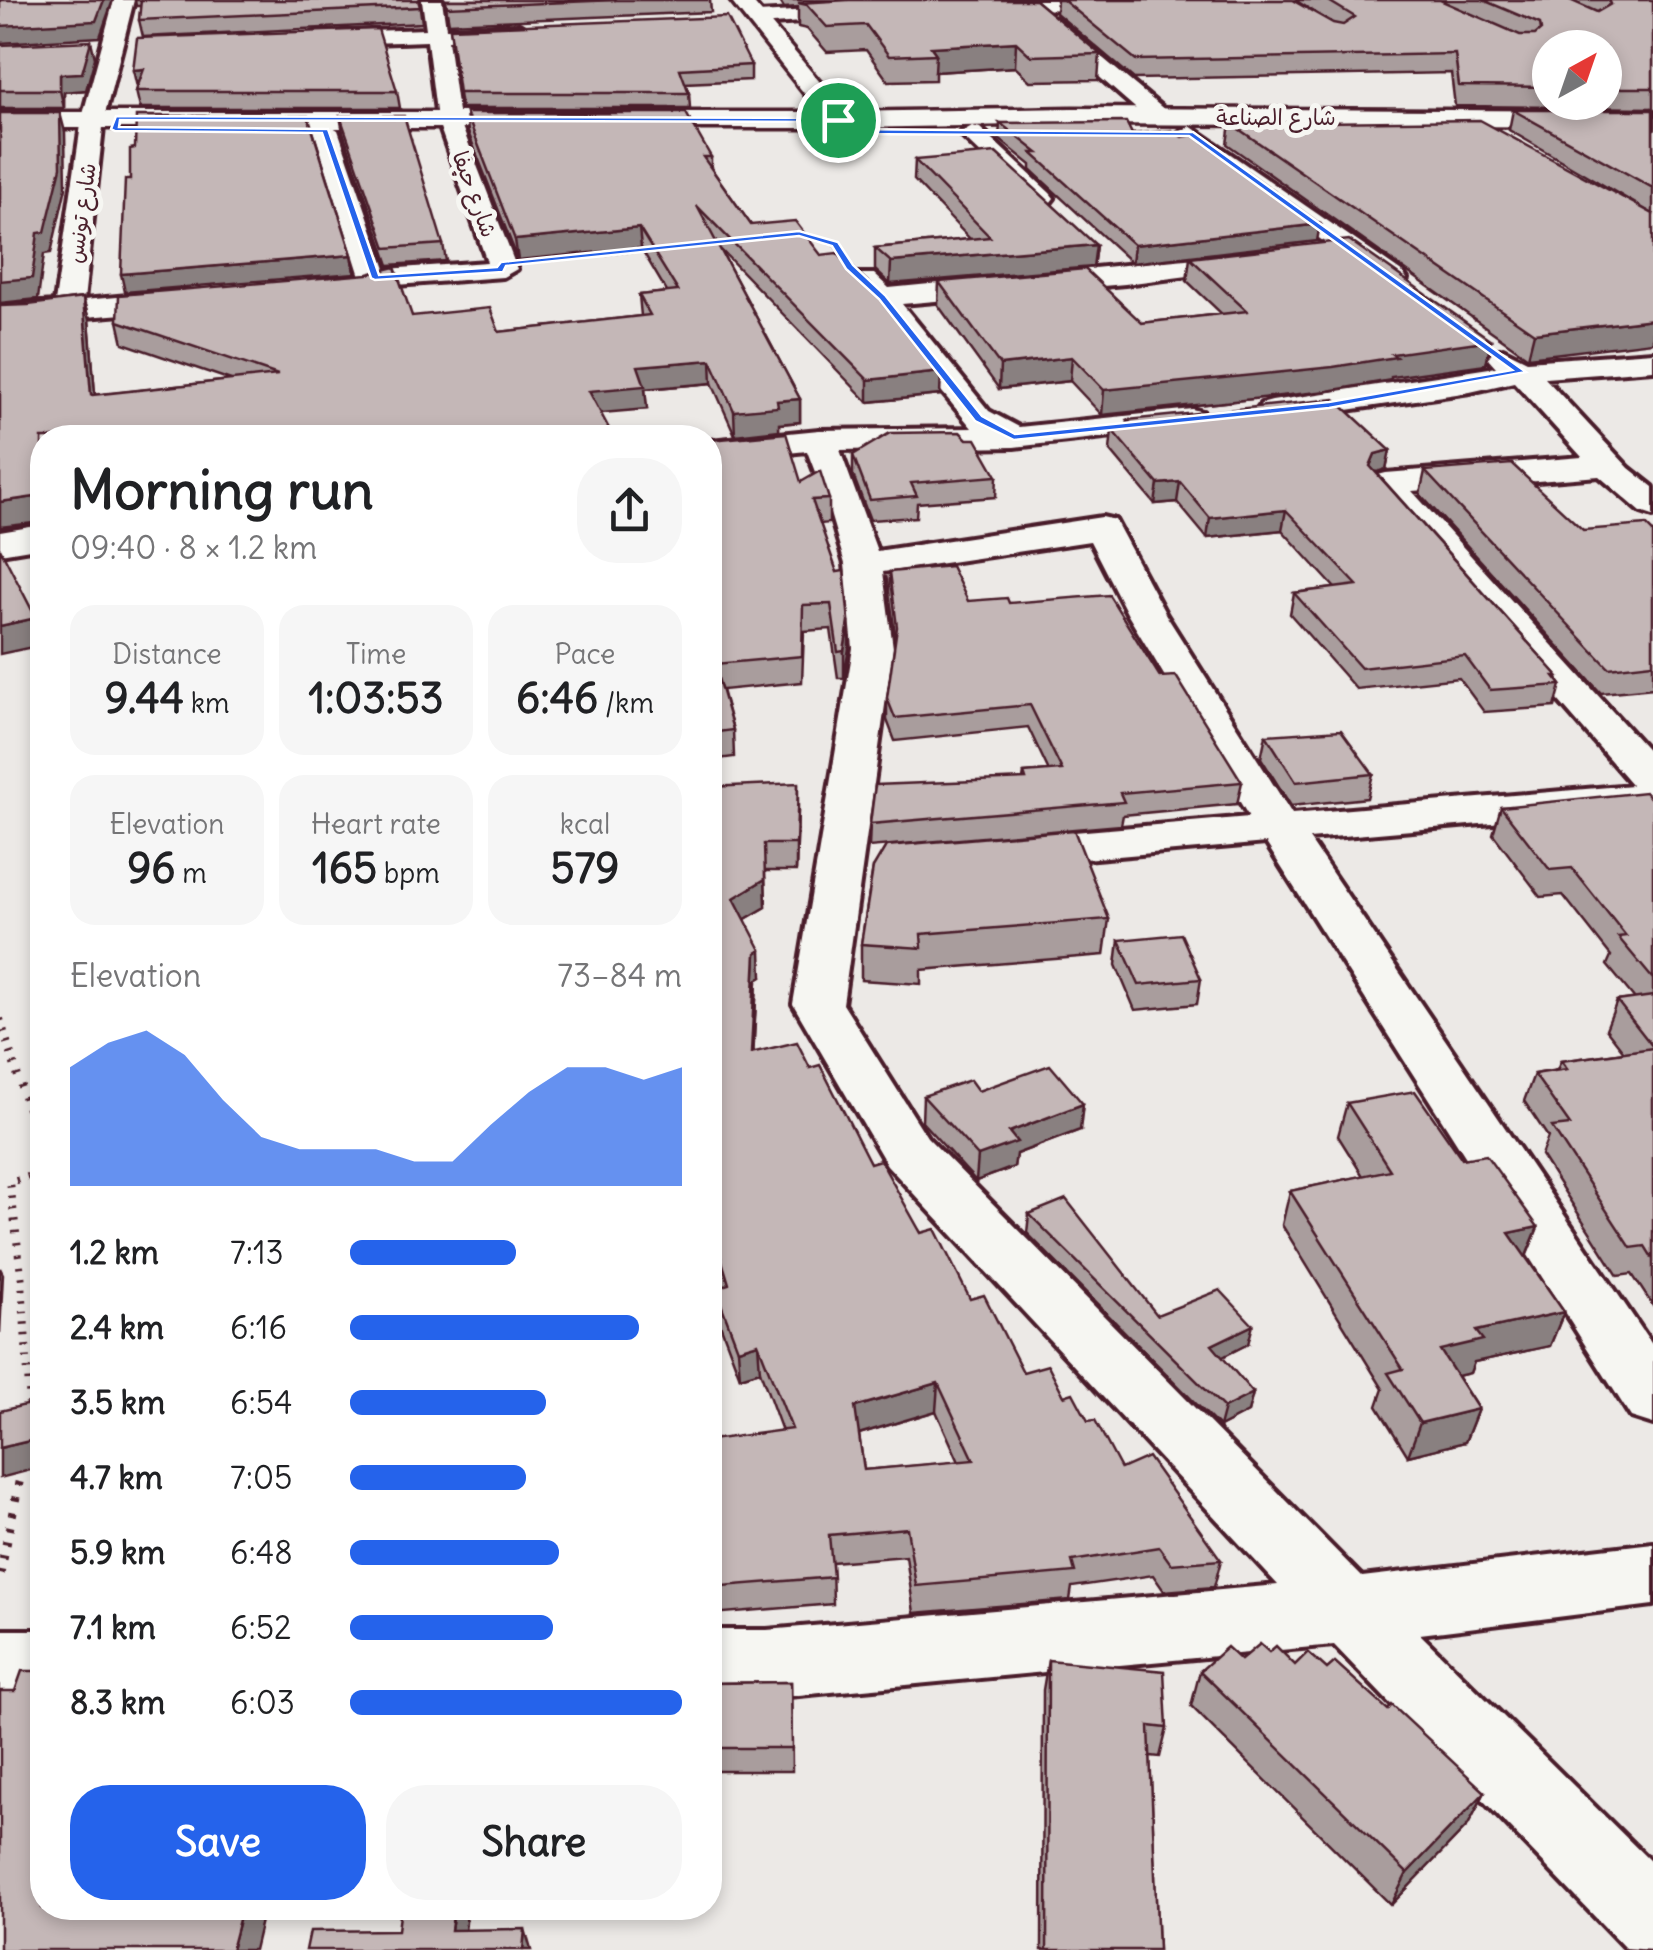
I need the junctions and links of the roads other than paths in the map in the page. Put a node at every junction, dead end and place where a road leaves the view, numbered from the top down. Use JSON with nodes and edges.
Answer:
{"nodes":[{"id":1,"x":124,"y":0,"type":"edge"},
{"id":2,"x":432,"y":0,"type":"edge"},
{"id":3,"x":714,"y":0,"type":"edge"},
{"id":4,"x":740,"y":0,"type":"edge"},
{"id":5,"x":1131,"y":0,"type":"edge"},
{"id":6,"x":1025,"y":2,"type":"edge"},
{"id":7,"x":950,"y":8,"type":"edge"},
{"id":8,"x":892,"y":12,"type":"edge"},
{"id":9,"x":758,"y":19,"type":"junction"},
{"id":10,"x":534,"y":30,"type":"edge"},
{"id":11,"x":437,"y":34,"type":"junction"},
{"id":12,"x":298,"y":39,"type":"edge"},
{"id":13,"x":752,"y":54,"type":"dead end"},
{"id":14,"x":134,"y":63,"type":"edge"},
{"id":15,"x":1158,"y":116,"type":"junction"},
{"id":16,"x":1653,"y":119,"type":"edge"},
{"id":17,"x":0,"y":120,"type":"edge"},
{"id":18,"x":104,"y":123,"type":"junction"},
{"id":19,"x":450,"y":124,"type":"junction"},
{"id":20,"x":838,"y":126,"type":"junction"},
{"id":21,"x":0,"y":129,"type":"edge"},
{"id":22,"x":326,"y":130,"type":"junction"},
{"id":23,"x":1487,"y":132,"type":"junction"},
{"id":24,"x":972,"y":133,"type":"junction"},
{"id":25,"x":1190,"y":133,"type":"junction"},
{"id":26,"x":1653,"y":133,"type":"edge"},
{"id":27,"x":112,"y":168,"type":"dead end"},
{"id":28,"x":1056,"y":211,"type":"edge"},
{"id":29,"x":1352,"y":249,"type":"junction"},
{"id":30,"x":1097,"y":250,"type":"dead end"},
{"id":31,"x":1314,"y":254,"type":"edge"},
{"id":32,"x":1276,"y":258,"type":"edge"},
{"id":33,"x":849,"y":267,"type":"edge"},
{"id":34,"x":1125,"y":276,"type":"junction"},
{"id":35,"x":375,"y":278,"type":"junction"},
{"id":36,"x":294,"y":290,"type":"edge"},
{"id":37,"x":1413,"y":294,"type":"edge"},
{"id":38,"x":217,"y":297,"type":"edge"},
{"id":39,"x":882,"y":297,"type":"junction"},
{"id":40,"x":68,"y":310,"type":"junction"},
{"id":41,"x":0,"y":315,"type":"edge"},
{"id":42,"x":1475,"y":338,"type":"edge"},
{"id":43,"x":1653,"y":361,"type":"edge"},
{"id":44,"x":1521,"y":372,"type":"junction"},
{"id":45,"x":1014,"y":437,"type":"junction"},
{"id":46,"x":819,"y":440,"type":"junction"},
{"id":47,"x":722,"y":450,"type":"edge"},
{"id":48,"x":1608,"y":465,"type":"junction"},
{"id":49,"x":1653,"y":505,"type":"edge"},
{"id":50,"x":30,"y":538,"type":"edge"},
{"id":51,"x":0,"y":542,"type":"edge"},
{"id":52,"x":863,"y":564,"type":"junction"},
{"id":53,"x":1653,"y":782,"type":"edge"},
{"id":54,"x":1653,"y":796,"type":"edge"},
{"id":55,"x":1278,"y":827,"type":"junction"},
{"id":56,"x":971,"y":856,"type":"edge"},
{"id":57,"x":1653,"y":1398,"type":"edge"},
{"id":58,"x":1653,"y":1574,"type":"edge"},
{"id":59,"x":1348,"y":1611,"type":"junction"},
{"id":60,"x":0,"y":1664,"type":"edge"},
{"id":61,"x":30,"y":1664,"type":"edge"},
{"id":62,"x":722,"y":1664,"type":"edge"},
{"id":63,"x":1653,"y":1920,"type":"edge"}],
"edges":[{"from":1,"to":18,"type":"street","name":"شارع تونس"},
{"from":2,"to":11,"type":"street","name":"شارع حيفا"},
{"from":3,"to":13,"type":"main road"},
{"from":4,"to":9,"type":"main road"},
{"from":5,"to":6,"type":"street"},
{"from":6,"to":7,"type":"street"},
{"from":6,"to":15,"type":"street"},
{"from":8,"to":9,"type":"street"},
{"from":9,"to":20,"type":"main road"},
{"from":10,"to":11,"type":"street"},
{"from":11,"to":12,"type":"street"},
{"from":11,"to":19,"type":"street","name":"شارع حيفا"},
{"from":14,"to":18,"type":"street","name":"شارع تونس"},
{"from":15,"to":20,"type":"main road","name":"شارع الصناعة"},
{"from":15,"to":23,"type":"main road","name":"شارع الصناعة"},
{"from":16,"to":23,"type":"main road","name":"شارع الصناعة"},
{"from":17,"to":18,"type":"main road","name":"شارع الصناعة"},
{"from":18,"to":19,"type":"main road","name":"شارع الصناعة"},
{"from":18,"to":21,"type":"main road","name":"شارع الصناعة"},
{"from":18,"to":22,"type":"main road","name":"شارع الصناعة"},
{"from":18,"to":27,"type":"street","name":"شارع تونس"},
{"from":18,"to":40,"type":"street","name":"شارع تونس"},
{"from":19,"to":20,"type":"main road","name":"شارع الصناعة"},
{"from":19,"to":22,"type":"main road","name":"شارع الصناعة"},
{"from":19,"to":35,"type":"street","name":"شارع حيفا"},
{"from":20,"to":24,"type":"main road","name":"شارع الصناعة"},
{"from":22,"to":35,"type":"street"},
{"from":23,"to":25,"type":"main road","name":"شارع الصناعة"},
{"from":23,"to":26,"type":"main road","name":"شارع الصناعة"},
{"from":24,"to":25,"type":"main road","name":"شارع الصناعة"},
{"from":24,"to":28,"type":"street"},
{"from":25,"to":29,"type":"street"},
{"from":29,"to":31,"type":"street"},
{"from":29,"to":37,"type":"street"},
{"from":30,"to":34,"type":"street"},
{"from":32,"to":34,"type":"street"},
{"from":33,"to":39,"type":"street"},
{"from":34,"to":39,"type":"street"},
{"from":35,"to":36,"type":"street"},
{"from":38,"to":40,"type":"street"},
{"from":39,"to":45,"type":"street"},
{"from":40,"to":41,"type":"street"},
{"from":42,"to":44,"type":"street"},
{"from":43,"to":44,"type":"street"},
{"from":44,"to":45,"type":"street"},
{"from":44,"to":48,"type":"street"},
{"from":45,"to":46,"type":"street"},
{"from":46,"to":47,"type":"street"},
{"from":46,"to":52,"type":"street"},
{"from":48,"to":49,"type":"street"},
{"from":48,"to":53,"type":"street"},
{"from":50,"to":51,"type":"street"},
{"from":52,"to":55,"type":"street"},
{"from":52,"to":59,"type":"street"},
{"from":54,"to":55,"type":"street"},
{"from":55,"to":56,"type":"street"},
{"from":55,"to":57,"type":"street"},
{"from":58,"to":59,"type":"street"},
{"from":59,"to":62,"type":"street"},
{"from":59,"to":63,"type":"street"},
{"from":60,"to":61,"type":"street"}]}
